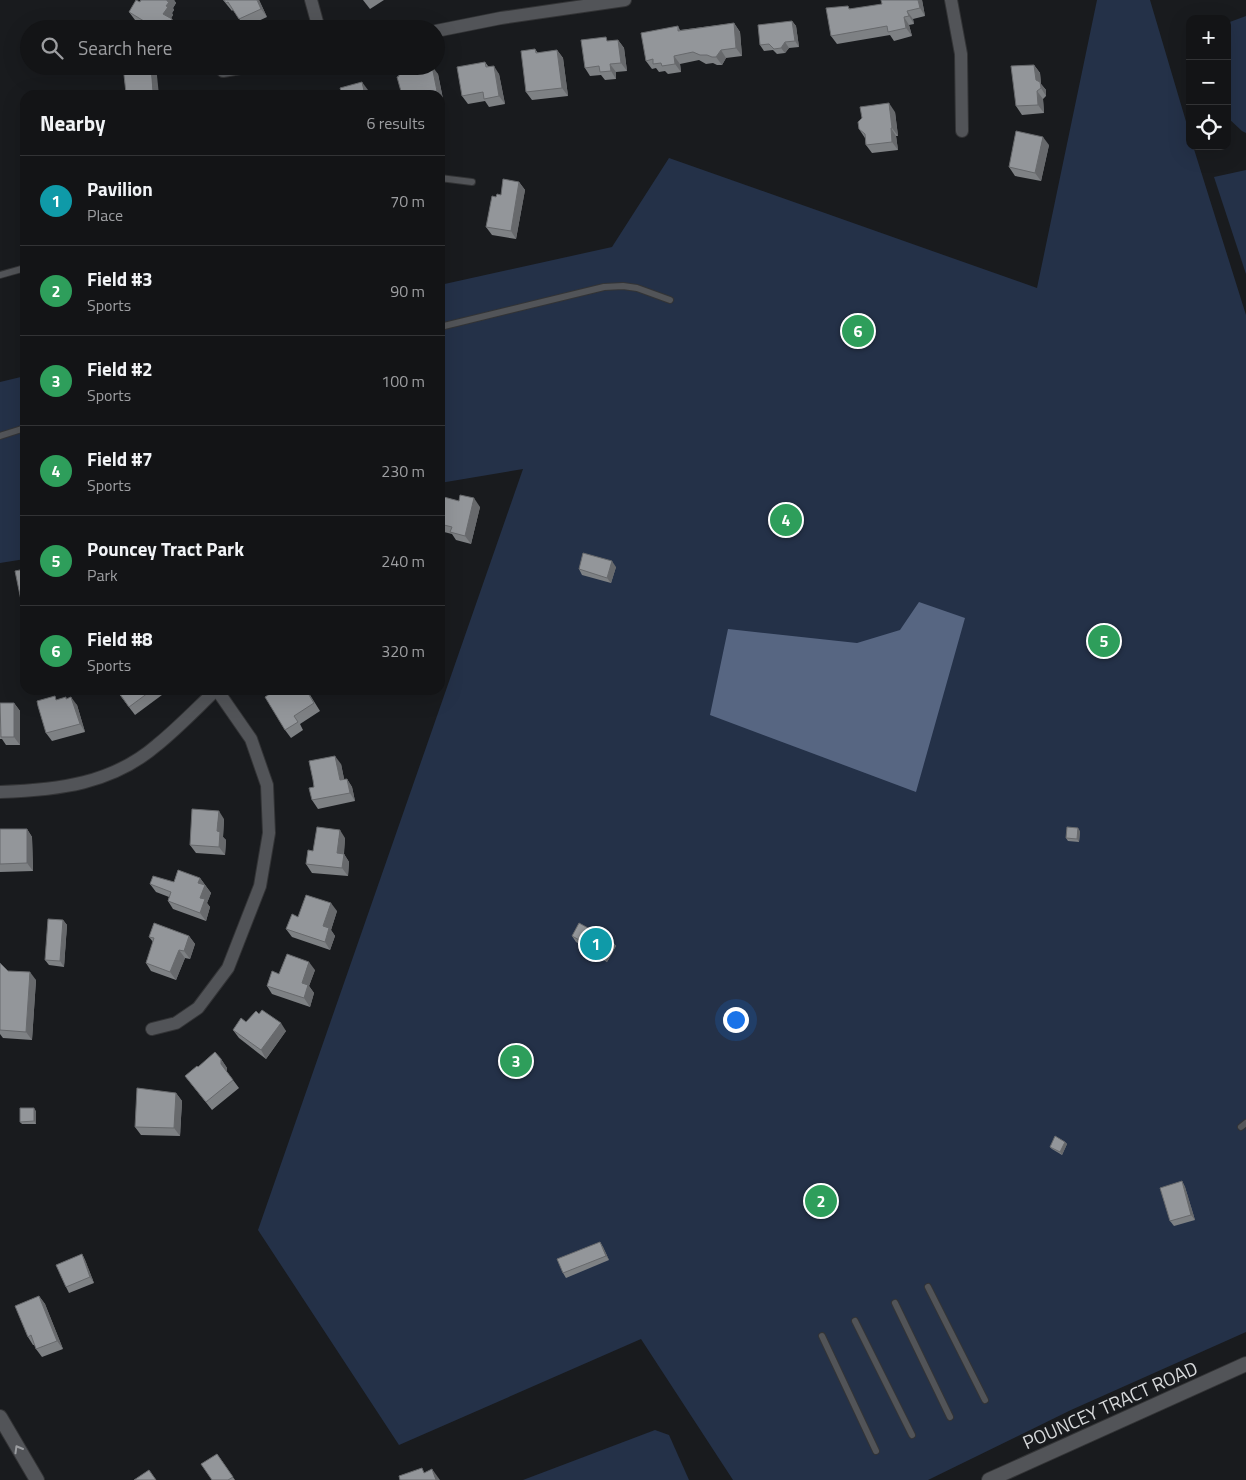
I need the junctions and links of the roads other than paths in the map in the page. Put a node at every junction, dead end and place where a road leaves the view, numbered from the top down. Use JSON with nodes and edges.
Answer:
{"nodes":[{"id":1,"x":311,"y":0,"type":"edge"},
{"id":2,"x":625,"y":0,"type":"edge"},
{"id":3,"x":951,"y":0,"type":"edge"},
{"id":4,"x":317,"y":20,"type":"edge"},
{"id":5,"x":445,"y":28,"type":"edge"},
{"id":6,"x":962,"y":131,"type":"dead end"},
{"id":7,"x":445,"y":179,"type":"edge"},
{"id":8,"x":472,"y":182,"type":"dead end"},
{"id":9,"x":20,"y":269,"type":"edge"},
{"id":10,"x":0,"y":275,"type":"edge"},
{"id":11,"x":670,"y":300,"type":"dead end"},
{"id":12,"x":445,"y":326,"type":"edge"},
{"id":13,"x":20,"y":430,"type":"edge"},
{"id":14,"x":0,"y":436,"type":"edge"},
{"id":15,"x":211,"y":695,"type":"edge"},
{"id":16,"x":220,"y":695,"type":"edge"},
{"id":17,"x":0,"y":792,"type":"edge"},
{"id":18,"x":152,"y":1029,"type":"dead end"},
{"id":19,"x":928,"y":1287,"type":"dead end"},
{"id":20,"x":894,"y":1303,"type":"dead end"},
{"id":21,"x":854,"y":1321,"type":"dead end"},
{"id":22,"x":822,"y":1336,"type":"dead end"},
{"id":23,"x":1246,"y":1364,"type":"edge"},
{"id":24,"x":985,"y":1400,"type":"dead end"},
{"id":25,"x":0,"y":1417,"type":"edge"},
{"id":26,"x":950,"y":1417,"type":"dead end"},
{"id":27,"x":912,"y":1435,"type":"dead end"},
{"id":28,"x":876,"y":1451,"type":"dead end"},
{"id":29,"x":37,"y":1480,"type":"edge"},
{"id":30,"x":989,"y":1480,"type":"edge"}],
"edges":[{"from":1,"to":4,"type":"street"},
{"from":2,"to":5,"type":"street"},
{"from":3,"to":6,"type":"street"},
{"from":7,"to":8,"type":"lane"},
{"from":9,"to":10,"type":"lane"},
{"from":11,"to":12,"type":"lane"},
{"from":13,"to":14,"type":"lane"},
{"from":15,"to":17,"type":"street"},
{"from":16,"to":18,"type":"street"},
{"from":19,"to":24,"type":"lane"},
{"from":20,"to":26,"type":"lane"},
{"from":21,"to":27,"type":"lane"},
{"from":22,"to":28,"type":"lane"},
{"from":23,"to":30,"type":"main road","name":"POUNCEY TRACT ROAD"},
{"from":29,"to":25,"type":"main road","one_way":true}]}
